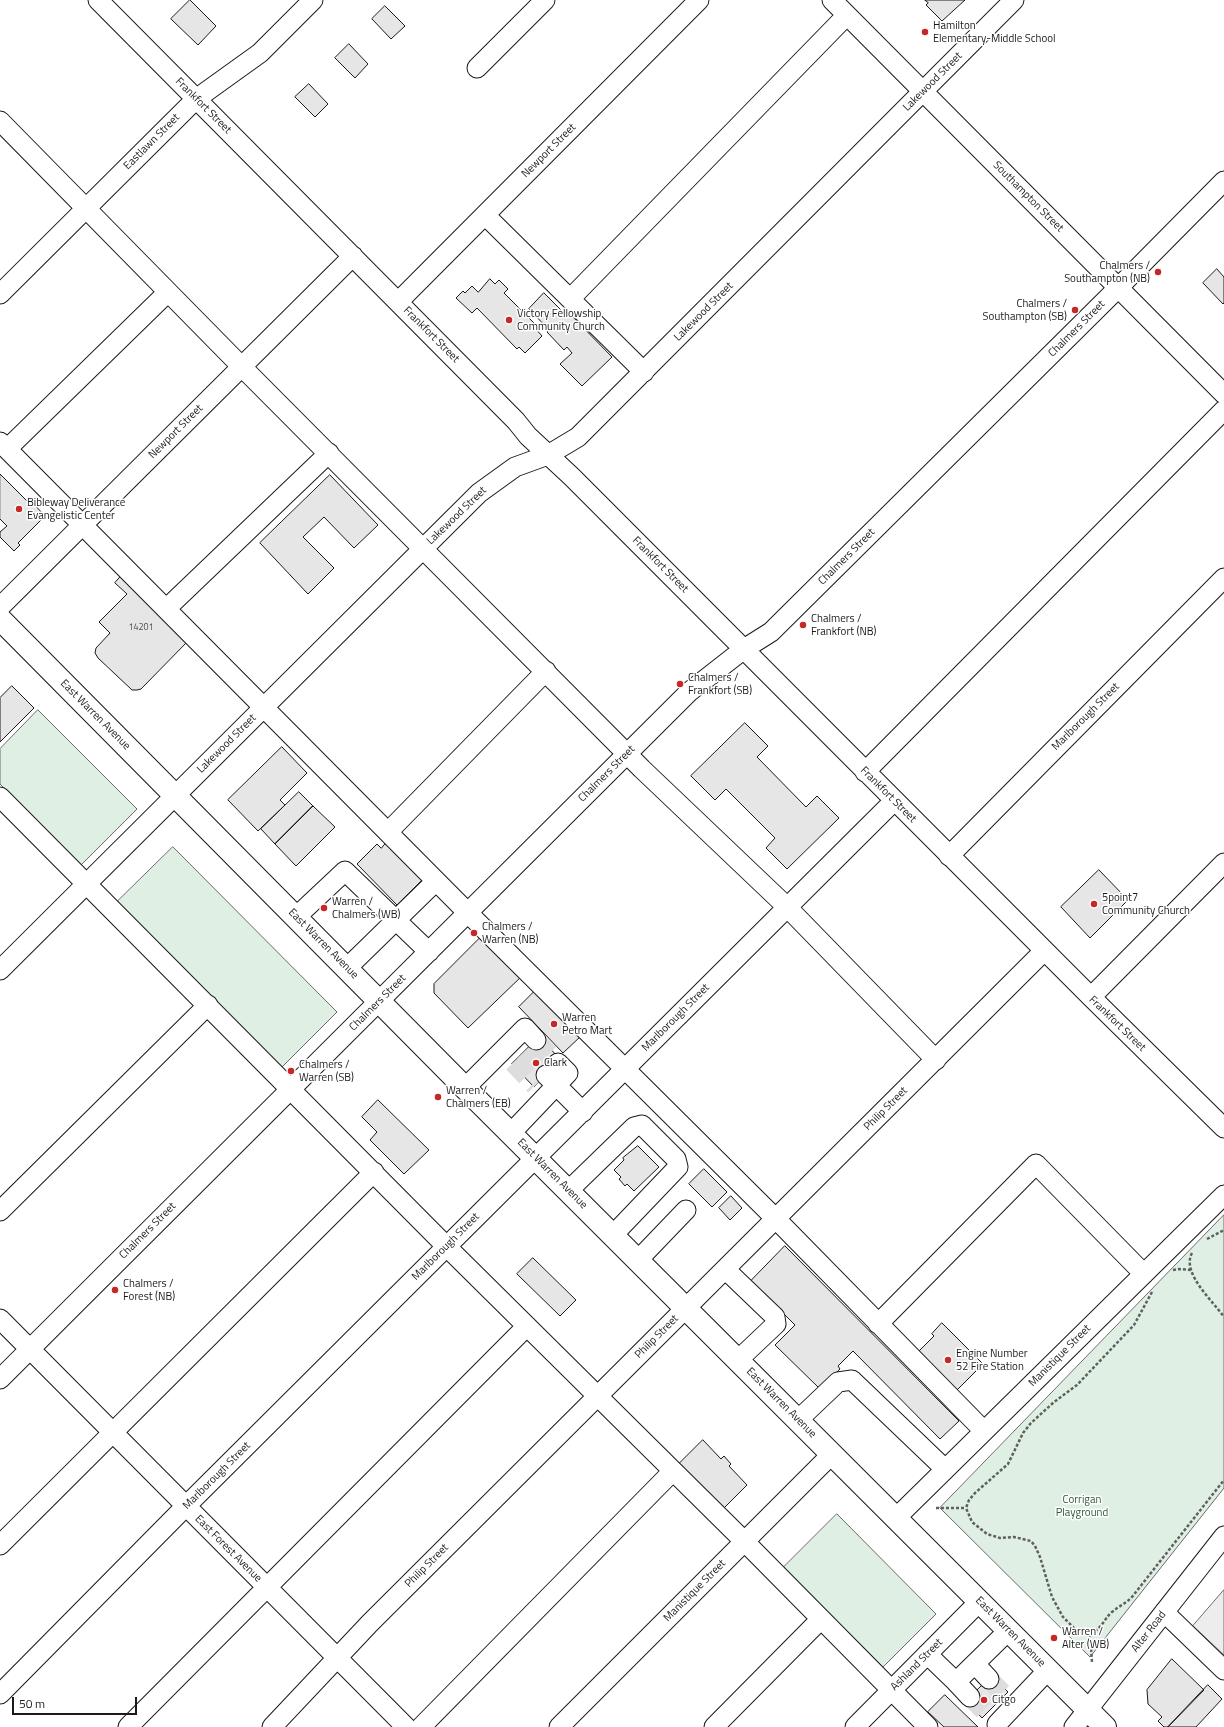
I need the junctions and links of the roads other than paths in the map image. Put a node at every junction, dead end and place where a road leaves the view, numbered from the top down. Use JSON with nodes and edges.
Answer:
{"nodes":[{"id":1,"x":98,"y":0,"type":"edge"},
{"id":2,"x":313,"y":0,"type":"edge"},
{"id":3,"x":545,"y":0,"type":"edge"},
{"id":4,"x":699,"y":0,"type":"edge"},
{"id":5,"x":832,"y":0,"type":"edge"},
{"id":6,"x":1014,"y":0,"type":"edge"},
{"id":7,"x":847,"y":15,"type":"junction"},
{"id":8,"x":477,"y":68,"type":"dead end"},
{"id":9,"x":923,"y":92,"type":"junction"},
{"id":10,"x":196,"y":99,"type":"junction"},
{"id":11,"x":4,"y":133,"type":"edge"},
{"id":12,"x":1224,"y":181,"type":"edge"},
{"id":13,"x":86,"y":208,"type":"junction"},
{"id":14,"x":485,"y":215,"type":"junction"},
{"id":15,"x":353,"y":256,"type":"junction"},
{"id":16,"x":1118,"y":288,"type":"junction"},
{"id":17,"x":168,"y":292,"type":"junction"},
{"id":18,"x":0,"y":294,"type":"edge"},
{"id":19,"x":570,"y":299,"type":"junction"},
{"id":20,"x":398,"y":302,"type":"junction"},
{"id":21,"x":242,"y":367,"type":"junction"},
{"id":22,"x":644,"y":372,"type":"junction"},
{"id":23,"x":1224,"y":394,"type":"edge"},
{"id":24,"x":1224,"y":410,"type":"edge"},
{"id":25,"x":4,"y":446,"type":"edge"},
{"id":26,"x":329,"y":453,"type":"junction"},
{"id":27,"x":548,"y":455,"type":"junction"},
{"id":28,"x":82,"y":526,"type":"junction"},
{"id":29,"x":424,"y":548,"type":"junction"},
{"id":30,"x":1224,"y":578,"type":"edge"},
{"id":31,"x":0,"y":607,"type":"edge"},
{"id":32,"x":166,"y":609,"type":"junction"},
{"id":33,"x":0,"y":619,"type":"edge"},
{"id":34,"x":744,"y":649,"type":"junction"},
{"id":35,"x":546,"y":672,"type":"junction"},
{"id":36,"x":264,"y":707,"type":"junction"},
{"id":37,"x":627,"y":754,"type":"junction"},
{"id":38,"x":865,"y":772,"type":"junction"},
{"id":39,"x":175,"y":796,"type":"junction"},
{"id":40,"x":0,"y":797,"type":"edge"},
{"id":41,"x":894,"y":801,"type":"junction"},
{"id":42,"x":388,"y":832,"type":"junction"},
{"id":43,"x":949,"y":856,"type":"junction"},
{"id":44,"x":1224,"y":863,"type":"edge"},
{"id":45,"x":436,"y":881,"type":"junction"},
{"id":46,"x":87,"y":883,"type":"junction"},
{"id":47,"x":787,"y":907,"type":"junction"},
{"id":48,"x":468,"y":913,"type":"junction"},
{"id":49,"x":296,"y":917,"type":"junction"},
{"id":50,"x":395,"y":921,"type":"junction"},
{"id":51,"x":1044,"y":951,"type":"junction"},
{"id":52,"x":429,"y":952,"type":"junction"},
{"id":53,"x":347,"y":968,"type":"junction"},
{"id":54,"x":0,"y":970,"type":"edge"},
{"id":55,"x":1091,"y":998,"type":"junction"},
{"id":56,"x":380,"y":1001,"type":"junction"},
{"id":57,"x":208,"y":1004,"type":"junction"},
{"id":58,"x":517,"y":1050,"type":"dead end"},
{"id":59,"x":936,"y":1060,"type":"junction"},
{"id":60,"x":626,"y":1069,"type":"junction"},
{"id":61,"x":465,"y":1088,"type":"junction"},
{"id":62,"x":291,"y":1089,"type":"junction"},
{"id":63,"x":583,"y":1112,"type":"junction"},
{"id":64,"x":1224,"y":1128,"type":"edge"},
{"id":65,"x":511,"y":1132,"type":"junction"},
{"id":66,"x":536,"y":1158,"type":"junction"},
{"id":67,"x":374,"y":1172,"type":"junction"},
{"id":68,"x":568,"y":1191,"type":"junction"},
{"id":69,"x":1224,"y":1195,"type":"edge"},
{"id":70,"x":686,"y":1210,"type":"dead end"},
{"id":71,"x":0,"y":1211,"type":"edge"},
{"id":72,"x":776,"y":1219,"type":"junction"},
{"id":73,"x":613,"y":1235,"type":"junction"},
{"id":74,"x":447,"y":1247,"type":"junction"},
{"id":75,"x":638,"y":1260,"type":"junction"},
{"id":76,"x":725,"y":1269,"type":"junction"},
{"id":77,"x":1144,"y":1274,"type":"junction"},
{"id":78,"x":686,"y":1308,"type":"junction"},
{"id":79,"x":0,"y":1320,"type":"edge"},
{"id":80,"x":878,"y":1324,"type":"junction"},
{"id":81,"x":527,"y":1326,"type":"junction"},
{"id":82,"x":29,"y":1349,"type":"junction"},
{"id":83,"x":738,"y":1360,"type":"junction"},
{"id":84,"x":0,"y":1379,"type":"edge"},
{"id":85,"x":598,"y":1396,"type":"junction"},
{"id":86,"x":798,"y":1420,"type":"junction"},
{"id":87,"x":984,"y":1431,"type":"junction"},
{"id":88,"x":112,"y":1432,"type":"junction"},
{"id":89,"x":832,"y":1454,"type":"junction"},
{"id":90,"x":945,"y":1469,"type":"junction"},
{"id":91,"x":673,"y":1471,"type":"junction"},
{"id":92,"x":186,"y":1506,"type":"junction"},
{"id":93,"x":896,"y":1518,"type":"junction"},
{"id":94,"x":1224,"y":1536,"type":"edge"},
{"id":95,"x":745,"y":1542,"type":"junction"},
{"id":96,"x":0,"y":1545,"type":"edge"},
{"id":97,"x":267,"y":1588,"type":"junction"},
{"id":98,"x":979,"y":1602,"type":"junction"},
{"id":99,"x":1164,"y":1612,"type":"junction"},
{"id":100,"x":821,"y":1620,"type":"junction"},
{"id":101,"x":1008,"y":1631,"type":"junction"},
{"id":102,"x":927,"y":1654,"type":"junction"},
{"id":103,"x":338,"y":1658,"type":"junction"},
{"id":104,"x":1048,"y":1670,"type":"junction"},
{"id":105,"x":1224,"y":1670,"type":"edge"},
{"id":106,"x":966,"y":1673,"type":"junction"},
{"id":107,"x":891,"y":1690,"type":"junction"},
{"id":108,"x":0,"y":1694,"type":"edge"},
{"id":109,"x":1087,"y":1710,"type":"junction"},
{"id":110,"x":1001,"y":1711,"type":"edge"},
{"id":111,"x":128,"y":1727,"type":"edge"},
{"id":112,"x":272,"y":1727,"type":"edge"},
{"id":113,"x":406,"y":1727,"type":"edge"},
{"id":114,"x":421,"y":1727,"type":"edge"},
{"id":115,"x":559,"y":1727,"type":"edge"},
{"id":116,"x":714,"y":1727,"type":"edge"},
{"id":117,"x":855,"y":1727,"type":"edge"},
{"id":118,"x":928,"y":1727,"type":"edge"},
{"id":119,"x":1074,"y":1727,"type":"edge"},
{"id":120,"x":1105,"y":1727,"type":"edge"}],
"edges":[{"from":1,"to":10,"type":"street","name":"Frankfort Street"},
{"from":2,"to":10,"type":"street","name":"Eastlawn Street"},
{"from":3,"to":8,"type":"street"},
{"from":4,"to":14,"type":"street","name":"Newport Street"},
{"from":5,"to":7,"type":"street","name":"Southampton Street"},
{"from":6,"to":9,"type":"street","name":"Lakewood Street"},
{"from":7,"to":9,"type":"street","name":"Southampton Street"},
{"from":7,"to":19,"type":"street"},
{"from":9,"to":16,"type":"street","name":"Southampton Street"},
{"from":9,"to":22,"type":"street","name":"Lakewood Street"},
{"from":10,"to":13,"type":"street","name":"Eastlawn Street"},
{"from":10,"to":15,"type":"street","name":"Frankfort Street"},
{"from":11,"to":13,"type":"street"},
{"from":12,"to":16,"type":"street","name":"Chalmers Street"},
{"from":13,"to":17,"type":"street"},
{"from":13,"to":18,"type":"street","name":"Eastlawn Street"},
{"from":14,"to":19,"type":"street"},
{"from":14,"to":20,"type":"street","name":"Newport Street"},
{"from":15,"to":20,"type":"street","name":"Frankfort Street"},
{"from":15,"to":21,"type":"street","name":"Newport Street"},
{"from":16,"to":23,"type":"street","name":"Southampton Street"},
{"from":16,"to":34,"type":"street","name":"Chalmers Street"},
{"from":17,"to":21,"type":"street"},
{"from":17,"to":25,"type":"street"},
{"from":19,"to":22,"type":"street"},
{"from":20,"to":27,"type":"street","name":"Frankfort Street"},
{"from":21,"to":26,"type":"street"},
{"from":21,"to":28,"type":"street","name":"Newport Street"},
{"from":22,"to":27,"type":"street","name":"Lakewood Street"},
{"from":24,"to":38,"type":"street"},
{"from":25,"to":28,"type":"street"},
{"from":26,"to":29,"type":"street"},
{"from":26,"to":32,"type":"street"},
{"from":27,"to":29,"type":"street","name":"Lakewood Street"},
{"from":27,"to":34,"type":"street","name":"Frankfort Street"},
{"from":28,"to":31,"type":"street","name":"Newport Street"},
{"from":28,"to":32,"type":"street"},
{"from":29,"to":35,"type":"street"},
{"from":29,"to":36,"type":"street","name":"Lakewood Street"},
{"from":30,"to":43,"type":"street","name":"Marlborough Street"},
{"from":32,"to":36,"type":"street"},
{"from":33,"to":39,"type":"main road","name":"East Warren Avenue"},
{"from":34,"to":37,"type":"street","name":"Chalmers Street"},
{"from":34,"to":38,"type":"street","name":"Frankfort Street"},
{"from":35,"to":37,"type":"street"},
{"from":35,"to":42,"type":"street"},
{"from":36,"to":39,"type":"street","name":"Lakewood Street"},
{"from":36,"to":42,"type":"street"},
{"from":37,"to":47,"type":"street"},
{"from":37,"to":48,"type":"street","name":"Chalmers Street"},
{"from":38,"to":41,"type":"street","name":"Frankfort Street"},
{"from":39,"to":46,"type":"street","name":"Lakewood Street"},
{"from":39,"to":49,"type":"main road","name":"East Warren Avenue"},
{"from":40,"to":46,"type":"street"},
{"from":41,"to":43,"type":"street","name":"Frankfort Street"},
{"from":41,"to":47,"type":"street","name":"Marlborough Street"},
{"from":42,"to":45,"type":"street"},
{"from":43,"to":51,"type":"street","name":"Frankfort Street"},
{"from":44,"to":55,"type":"street"},
{"from":45,"to":48,"type":"street"},
{"from":45,"to":50,"type":"street"},
{"from":46,"to":54,"type":"street","name":"Lakewood Street"},
{"from":46,"to":57,"type":"street"},
{"from":47,"to":59,"type":"street"},
{"from":47,"to":60,"type":"street","name":"Marlborough Street"},
{"from":48,"to":52,"type":"street","name":"Chalmers Street"},
{"from":48,"to":60,"type":"street"},
{"from":49,"to":50,"type":"street"},
{"from":49,"to":53,"type":"main road","name":"East Warren Avenue"},
{"from":50,"to":52,"type":"street"},
{"from":50,"to":53,"type":"street"},
{"from":51,"to":55,"type":"street","name":"Frankfort Street"},
{"from":51,"to":59,"type":"street","name":"Philip Street"},
{"from":52,"to":56,"type":"street","name":"Chalmers Street"},
{"from":53,"to":56,"type":"main road","name":"East Warren Avenue"},
{"from":55,"to":64,"type":"street","name":"Frankfort Street"},
{"from":56,"to":61,"type":"main road","name":"East Warren Avenue"},
{"from":56,"to":62,"type":"street","name":"Chalmers Street"},
{"from":57,"to":62,"type":"street"},
{"from":57,"to":71,"type":"street"},
{"from":58,"to":61,"type":"street"},
{"from":59,"to":72,"type":"street","name":"Philip Street"},
{"from":60,"to":63,"type":"street","name":"Marlborough Street"},
{"from":60,"to":72,"type":"street"},
{"from":61,"to":65,"type":"main road","name":"East Warren Avenue"},
{"from":62,"to":67,"type":"street"},
{"from":62,"to":82,"type":"street","name":"Chalmers Street"},
{"from":63,"to":65,"type":"street"},
{"from":63,"to":66,"type":"street","name":"Marlborough Street"},
{"from":65,"to":66,"type":"main road","name":"East Warren Avenue"},
{"from":66,"to":68,"type":"main road","name":"East Warren Avenue"},
{"from":66,"to":74,"type":"street","name":"Marlborough Street"},
{"from":67,"to":74,"type":"street"},
{"from":67,"to":88,"type":"street"},
{"from":68,"to":73,"type":"main road","name":"East Warren Avenue"},
{"from":68,"to":73,"type":"street"},
{"from":69,"to":77,"type":"street","name":"Manistique Street"},
{"from":70,"to":75,"type":"street"},
{"from":72,"to":76,"type":"street","name":"Philip Street"},
{"from":72,"to":80,"type":"street"},
{"from":73,"to":75,"type":"main road","name":"East Warren Avenue"},
{"from":74,"to":81,"type":"street"},
{"from":74,"to":92,"type":"street","name":"Marlborough Street"},
{"from":75,"to":78,"type":"main road","name":"East Warren Avenue"},
{"from":76,"to":78,"type":"street","name":"Philip Street"},
{"from":76,"to":83,"type":"street"},
{"from":77,"to":80,"type":"street"},
{"from":77,"to":87,"type":"street","name":"Manistique Street"},
{"from":78,"to":83,"type":"main road","name":"East Warren Avenue"},
{"from":78,"to":85,"type":"street","name":"Philip Street"},
{"from":79,"to":82,"type":"street","name":"East Forest Avenue"},
{"from":80,"to":87,"type":"street"},
{"from":81,"to":85,"type":"street"},
{"from":81,"to":97,"type":"street"},
{"from":82,"to":84,"type":"street","name":"Chalmers Street"},
{"from":82,"to":88,"type":"street","name":"East Forest Avenue"},
{"from":83,"to":86,"type":"main road","name":"East Warren Avenue"},
{"from":85,"to":91,"type":"street"},
{"from":85,"to":103,"type":"street","name":"Philip Street"},
{"from":86,"to":89,"type":"main road","name":"East Warren Avenue"},
{"from":86,"to":90,"type":"street"},
{"from":87,"to":90,"type":"street","name":"Manistique Street"},
{"from":88,"to":92,"type":"street","name":"East Forest Avenue"},
{"from":88,"to":96,"type":"street"},
{"from":89,"to":93,"type":"main road","name":"East Warren Avenue"},
{"from":89,"to":95,"type":"street","name":"Manistique Street"},
{"from":90,"to":93,"type":"street","name":"Manistique Street"},
{"from":91,"to":95,"type":"street"},
{"from":91,"to":114,"type":"street"},
{"from":92,"to":97,"type":"street","name":"East Forest Avenue"},
{"from":92,"to":108,"type":"street","name":"Marlborough Street"},
{"from":93,"to":98,"type":"main road","name":"East Warren Avenue"},
{"from":94,"to":99,"type":"street","name":"Alter Road"},
{"from":95,"to":100,"type":"street"},
{"from":95,"to":115,"type":"street","name":"Manistique Street"},
{"from":97,"to":103,"type":"street","name":"East Forest Avenue"},
{"from":97,"to":111,"type":"street"},
{"from":98,"to":101,"type":"main road","name":"East Warren Avenue"},
{"from":98,"to":102,"type":"street","name":"Ashland Street"},
{"from":99,"to":105,"type":"street"},
{"from":99,"to":109,"type":"street","name":"Alter Road"},
{"from":100,"to":107,"type":"street"},
{"from":100,"to":116,"type":"street"},
{"from":101,"to":104,"type":"main road","name":"East Warren Avenue"},
{"from":101,"to":106,"type":"street"},
{"from":102,"to":106,"type":"street"},
{"from":102,"to":107,"type":"street","name":"Ashland Street"},
{"from":103,"to":112,"type":"street","name":"Philip Street"},
{"from":103,"to":113,"type":"street","name":"East Forest Avenue"},
{"from":104,"to":109,"type":"main road","name":"East Warren Avenue"},
{"from":104,"to":110,"type":"street"},
{"from":106,"to":106,"type":"street"},
{"from":107,"to":117,"type":"street","name":"Ashland Street"},
{"from":107,"to":118,"type":"street"},
{"from":109,"to":119,"type":"street","name":"Alter Road"},
{"from":109,"to":120,"type":"main road","name":"East Warren Avenue"}]}
